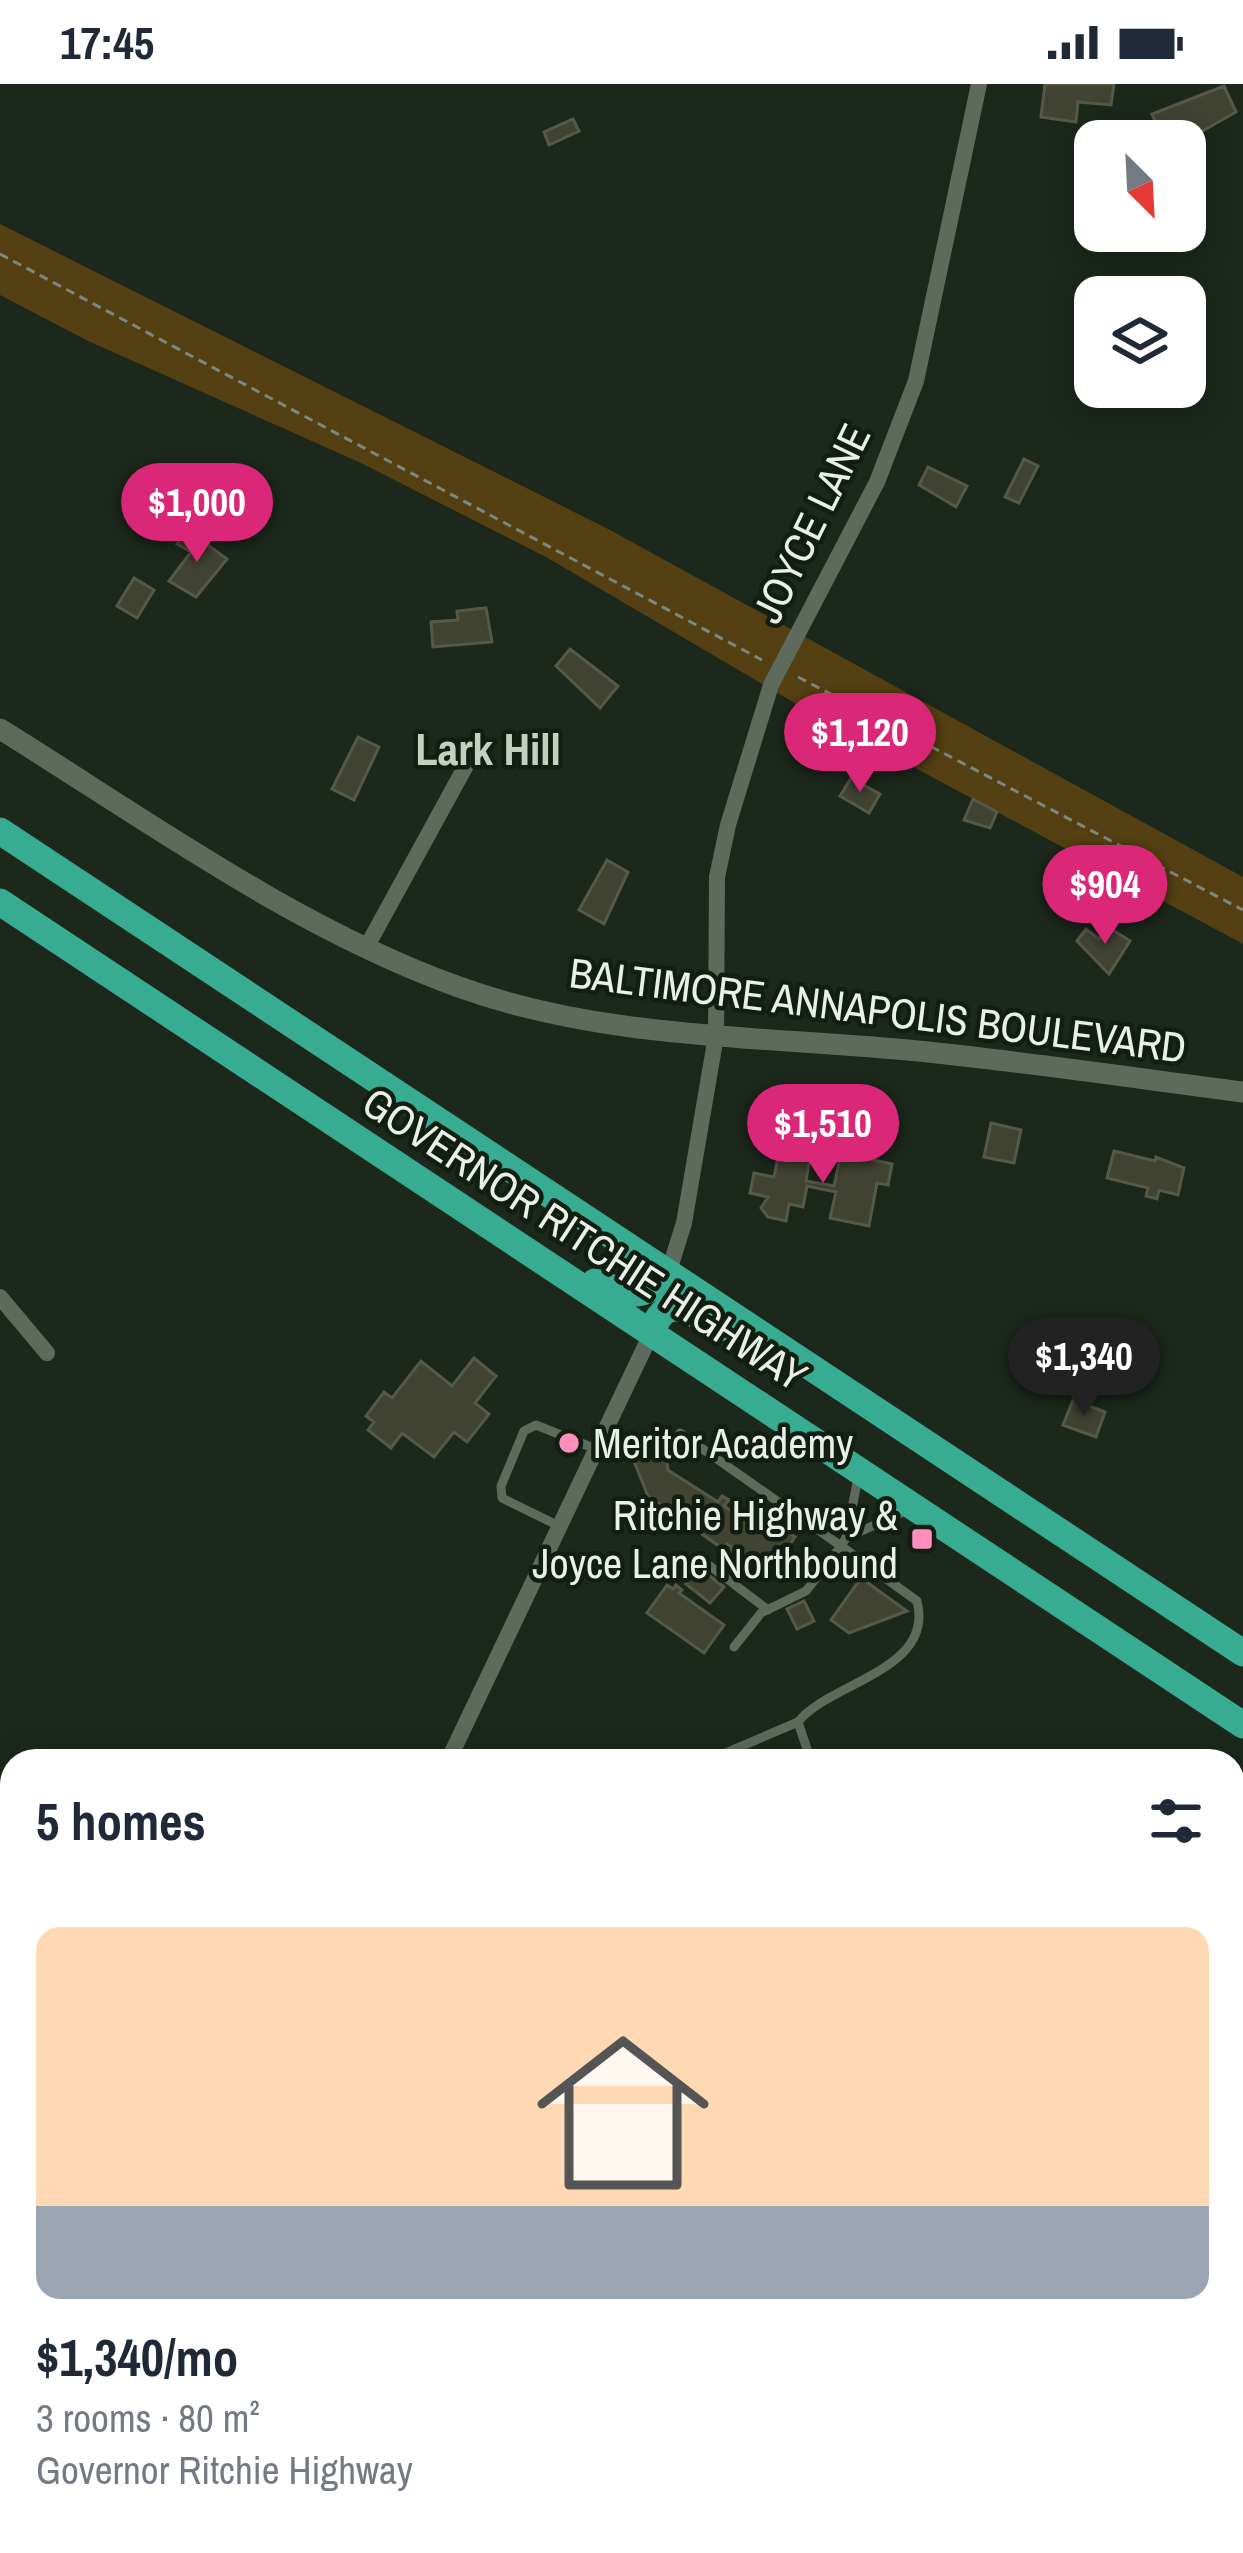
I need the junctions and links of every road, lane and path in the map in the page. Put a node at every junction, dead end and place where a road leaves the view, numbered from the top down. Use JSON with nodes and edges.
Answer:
{"nodes":[{"id":1,"x":979,"y":84,"type":"edge"},
{"id":2,"x":0,"y":254,"type":"edge"},
{"id":3,"x":740,"y":649,"type":"dead end"},
{"id":4,"x":810,"y":683,"type":"dead end"},
{"id":5,"x":0,"y":729,"type":"edge"},
{"id":6,"x":474,"y":751,"type":"dead end"},
{"id":7,"x":0,"y":831,"type":"edge"},
{"id":8,"x":0,"y":902,"type":"edge"},
{"id":9,"x":1243,"y":910,"type":"edge"},
{"id":10,"x":366,"y":948,"type":"junction"},
{"id":11,"x":716,"y":1036,"type":"junction"},
{"id":12,"x":1243,"y":1092,"type":"edge"},
{"id":13,"x":546,"y":1264,"type":"junction"},
{"id":14,"x":668,"y":1274,"type":"junction"},
{"id":15,"x":0,"y":1298,"type":"edge"},
{"id":16,"x":652,"y":1332,"type":"junction"},
{"id":17,"x":47,"y":1353,"type":"dead end"},
{"id":18,"x":820,"y":1374,"type":"junction"},
{"id":19,"x":680,"y":1433,"type":"dead end"},
{"id":20,"x":596,"y":1449,"type":"junction"},
{"id":21,"x":859,"y":1472,"type":"junction"},
{"id":22,"x":913,"y":1507,"type":"junction"},
{"id":23,"x":560,"y":1526,"type":"junction"},
{"id":24,"x":844,"y":1542,"type":"junction"},
{"id":25,"x":710,"y":1566,"type":"dead end"},
{"id":26,"x":768,"y":1610,"type":"junction"},
{"id":27,"x":734,"y":1647,"type":"dead end"},
{"id":28,"x":1243,"y":1653,"type":"edge"},
{"id":29,"x":797,"y":1722,"type":"junction"},
{"id":30,"x":1243,"y":1725,"type":"edge"},
{"id":31,"x":454,"y":1749,"type":"edge"},
{"id":32,"x":735,"y":1749,"type":"edge"},
{"id":33,"x":807,"y":1749,"type":"edge"}],
"edges":[{"from":1,"to":11,"type":"street","name":"JOYCE LANE"},
{"from":2,"to":3,"type":"path"},
{"from":4,"to":9,"type":"path"},
{"from":5,"to":10,"type":"street","name":"BALTIMORE ANNAPOLIS BOULEVARD"},
{"from":6,"to":10,"type":"street"},
{"from":7,"to":14,"type":"highway","name":"GOVERNOR RITCHIE HIGHWAY"},
{"from":8,"to":13,"type":"highway","name":"GOVERNOR RITCHIE HIGHWAY"},
{"from":10,"to":11,"type":"street","name":"BALTIMORE ANNAPOLIS BOULEVARD"},
{"from":11,"to":12,"type":"street","name":"BALTIMORE ANNAPOLIS BOULEVARD"},
{"from":11,"to":14,"type":"street","name":"JOYCE LANE"},
{"from":13,"to":14,"type":"highway"},
{"from":13,"to":16,"type":"highway","name":"GOVERNOR RITCHIE HIGHWAY"},
{"from":14,"to":18,"type":"highway","name":"GOVERNOR RITCHIE HIGHWAY"},
{"from":15,"to":17,"type":"street"},
{"from":16,"to":18,"type":"highway"},
{"from":16,"to":20,"type":"street"},
{"from":16,"to":21,"type":"highway","name":"GOVERNOR RITCHIE HIGHWAY"},
{"from":18,"to":28,"type":"highway","name":"GOVERNOR RITCHIE HIGHWAY"},
{"from":19,"to":24,"type":"lane"},
{"from":20,"to":23,"type":"street"},
{"from":20,"to":23,"type":"lane"},
{"from":21,"to":22,"type":"highway","name":"GOVERNOR RITCHIE HIGHWAY"},
{"from":21,"to":24,"type":"lane"},
{"from":22,"to":24,"type":"lane"},
{"from":22,"to":30,"type":"highway","name":"GOVERNOR RITCHIE HIGHWAY"},
{"from":23,"to":31,"type":"street"},
{"from":24,"to":26,"type":"lane"},
{"from":24,"to":29,"type":"lane"},
{"from":25,"to":26,"type":"lane"},
{"from":26,"to":27,"type":"lane"},
{"from":29,"to":32,"type":"lane"},
{"from":29,"to":33,"type":"lane"}]}
